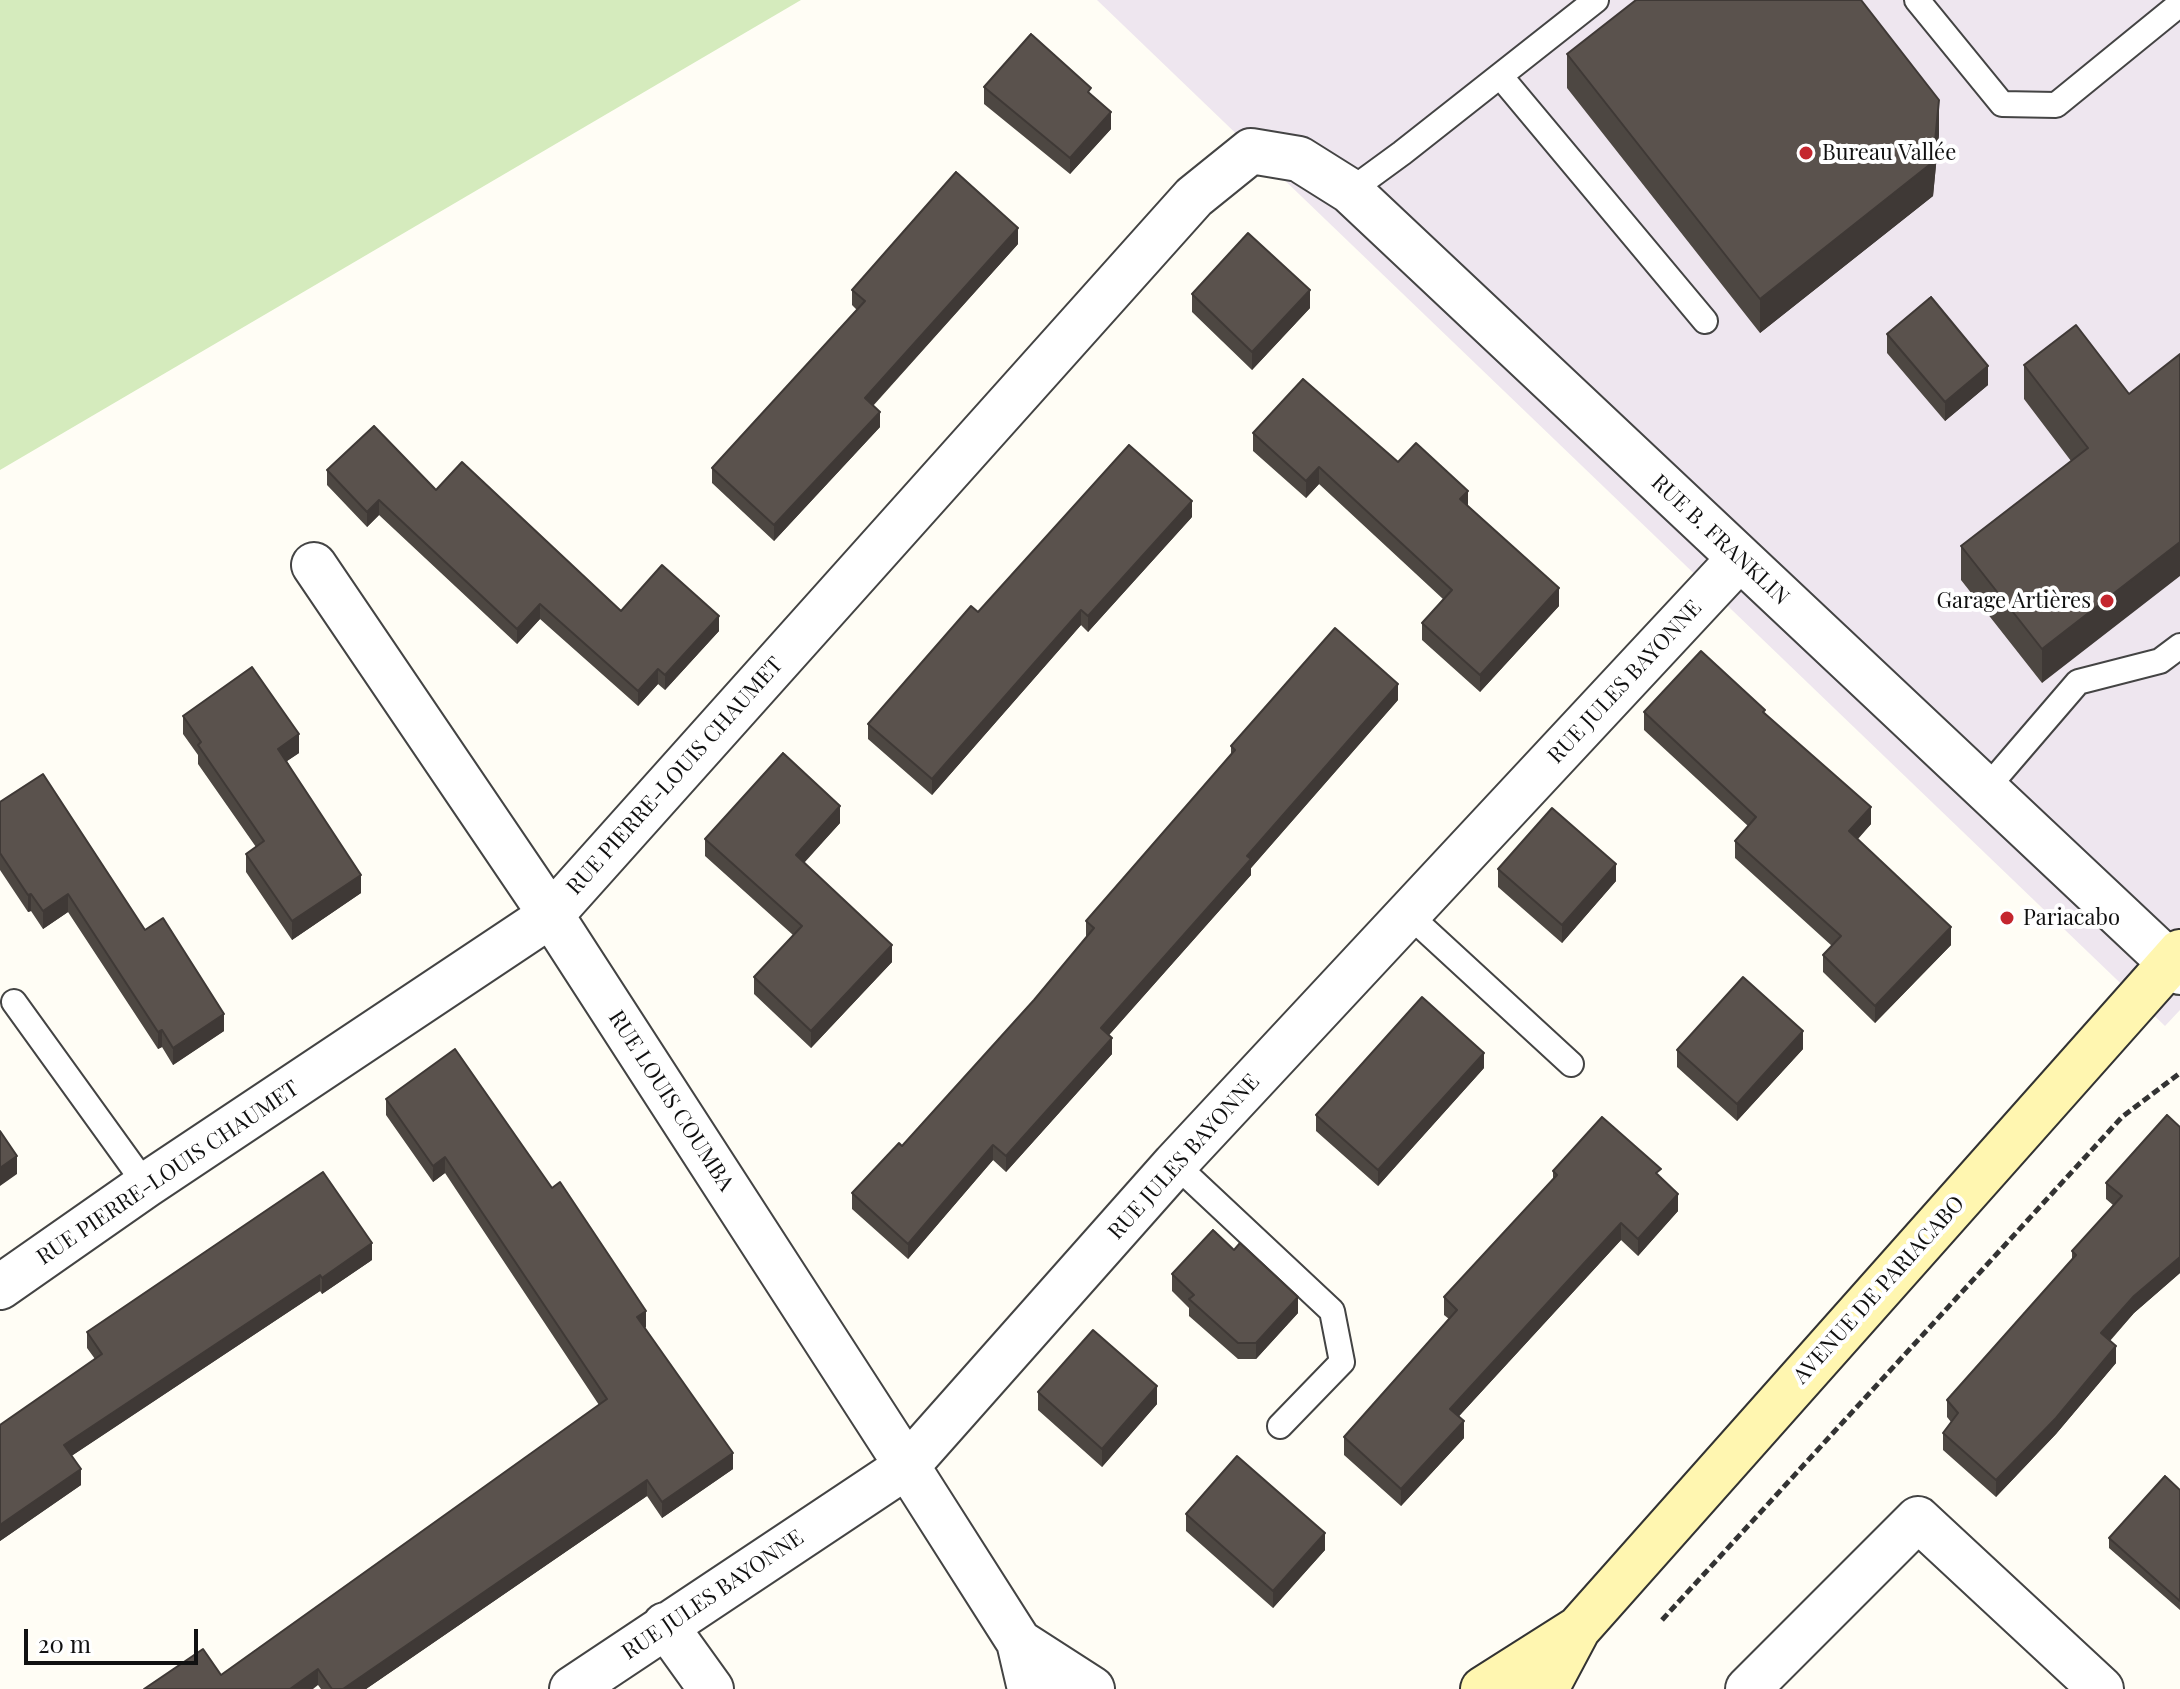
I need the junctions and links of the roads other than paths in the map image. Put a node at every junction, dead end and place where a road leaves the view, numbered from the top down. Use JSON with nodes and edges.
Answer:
{"nodes":[{"id":1,"x":1596,"y":0,"type":"edge"},
{"id":2,"x":1917,"y":0,"type":"edge"},
{"id":3,"x":2180,"y":4,"type":"edge"},
{"id":4,"x":1501,"y":77,"type":"junction"},
{"id":5,"x":1251,"y":151,"type":"joint"},
{"id":6,"x":1350,"y":191,"type":"junction"},
{"id":7,"x":1705,"y":321,"type":"dead end"},
{"id":8,"x":1740,"y":558,"type":"junction"},
{"id":9,"x":314,"y":565,"type":"dead end"},
{"id":10,"x":2180,"y":646,"type":"edge"},
{"id":11,"x":1986,"y":789,"type":"junction"},
{"id":12,"x":1408,"y":914,"type":"junction"},
{"id":13,"x":551,"y":915,"type":"junction"},
{"id":14,"x":2177,"y":962,"type":"edge"},
{"id":15,"x":14,"y":1002,"type":"dead end"},
{"id":16,"x":1571,"y":1064,"type":"dead end"},
{"id":17,"x":1175,"y":1164,"type":"junction"},
{"id":18,"x":146,"y":1185,"type":"junction"},
{"id":19,"x":0,"y":1287,"type":"edge"},
{"id":20,"x":1280,"y":1426,"type":"dead end"},
{"id":21,"x":907,"y":1466,"type":"junction"},
{"id":22,"x":665,"y":1625,"type":"junction"},
{"id":23,"x":1578,"y":1629,"type":"junction"},
{"id":24,"x":1019,"y":1642,"type":"junction"},
{"id":25,"x":572,"y":1689,"type":"edge"},
{"id":26,"x":711,"y":1689,"type":"edge"},
{"id":27,"x":1030,"y":1689,"type":"edge"},
{"id":28,"x":1092,"y":1689,"type":"edge"},
{"id":29,"x":1483,"y":1689,"type":"edge"},
{"id":30,"x":1546,"y":1689,"type":"edge"},
{"id":31,"x":1748,"y":1689,"type":"edge"},
{"id":32,"x":2101,"y":1689,"type":"edge"}],
"edges":[{"from":1,"to":4,"type":"lane"},
{"from":2,"to":3,"type":"lane"},
{"from":4,"to":6,"type":"lane"},
{"from":4,"to":7,"type":"lane"},
{"from":5,"to":6,"type":"street","name":"RUE B. FRANKLIN"},
{"from":5,"to":13,"type":"street","name":"RUE PIERRE-LOUIS CHAUMET"},
{"from":6,"to":8,"type":"street","name":"RUE B. FRANKLIN"},
{"from":8,"to":11,"type":"street","name":"RUE B. FRANKLIN"},
{"from":8,"to":12,"type":"street","name":"RUE JULES BAYONNE"},
{"from":9,"to":13,"type":"street","name":"RUE LOUIS COUMBA"},
{"from":10,"to":11,"type":"lane"},
{"from":11,"to":14,"type":"street","name":"RUE B. FRANKLIN"},
{"from":12,"to":16,"type":"lane"},
{"from":12,"to":17,"type":"street","name":"RUE JULES BAYONNE"},
{"from":13,"to":18,"type":"street","name":"RUE PIERRE-LOUIS CHAUMET"},
{"from":13,"to":21,"type":"street","name":"RUE LOUIS COUMBA"},
{"from":14,"to":23,"type":"main road","name":"AVENUE DE PARIACABO"},
{"from":15,"to":18,"type":"lane"},
{"from":17,"to":20,"type":"lane"},
{"from":17,"to":21,"type":"street","name":"RUE JULES BAYONNE"},
{"from":18,"to":19,"type":"street","name":"RUE PIERRE-LOUIS CHAUMET"},
{"from":21,"to":22,"type":"street","name":"RUE JULES BAYONNE"},
{"from":21,"to":24,"type":"street","name":"RUE LOUIS COUMBA"},
{"from":22,"to":25,"type":"street","name":"RUE JULES BAYONNE"},
{"from":22,"to":26,"type":"street"},
{"from":23,"to":29,"type":"main road","name":"AVENUE DE PARIACABO"},
{"from":23,"to":30,"type":"main road","name":"AVENUE DE PARIACABO"},
{"from":24,"to":27,"type":"street","name":"RUE LOUIS COUMBA"},
{"from":24,"to":28,"type":"street","name":"RUE LOUIS COUMBA"},
{"from":31,"to":32,"type":"street"}]}
